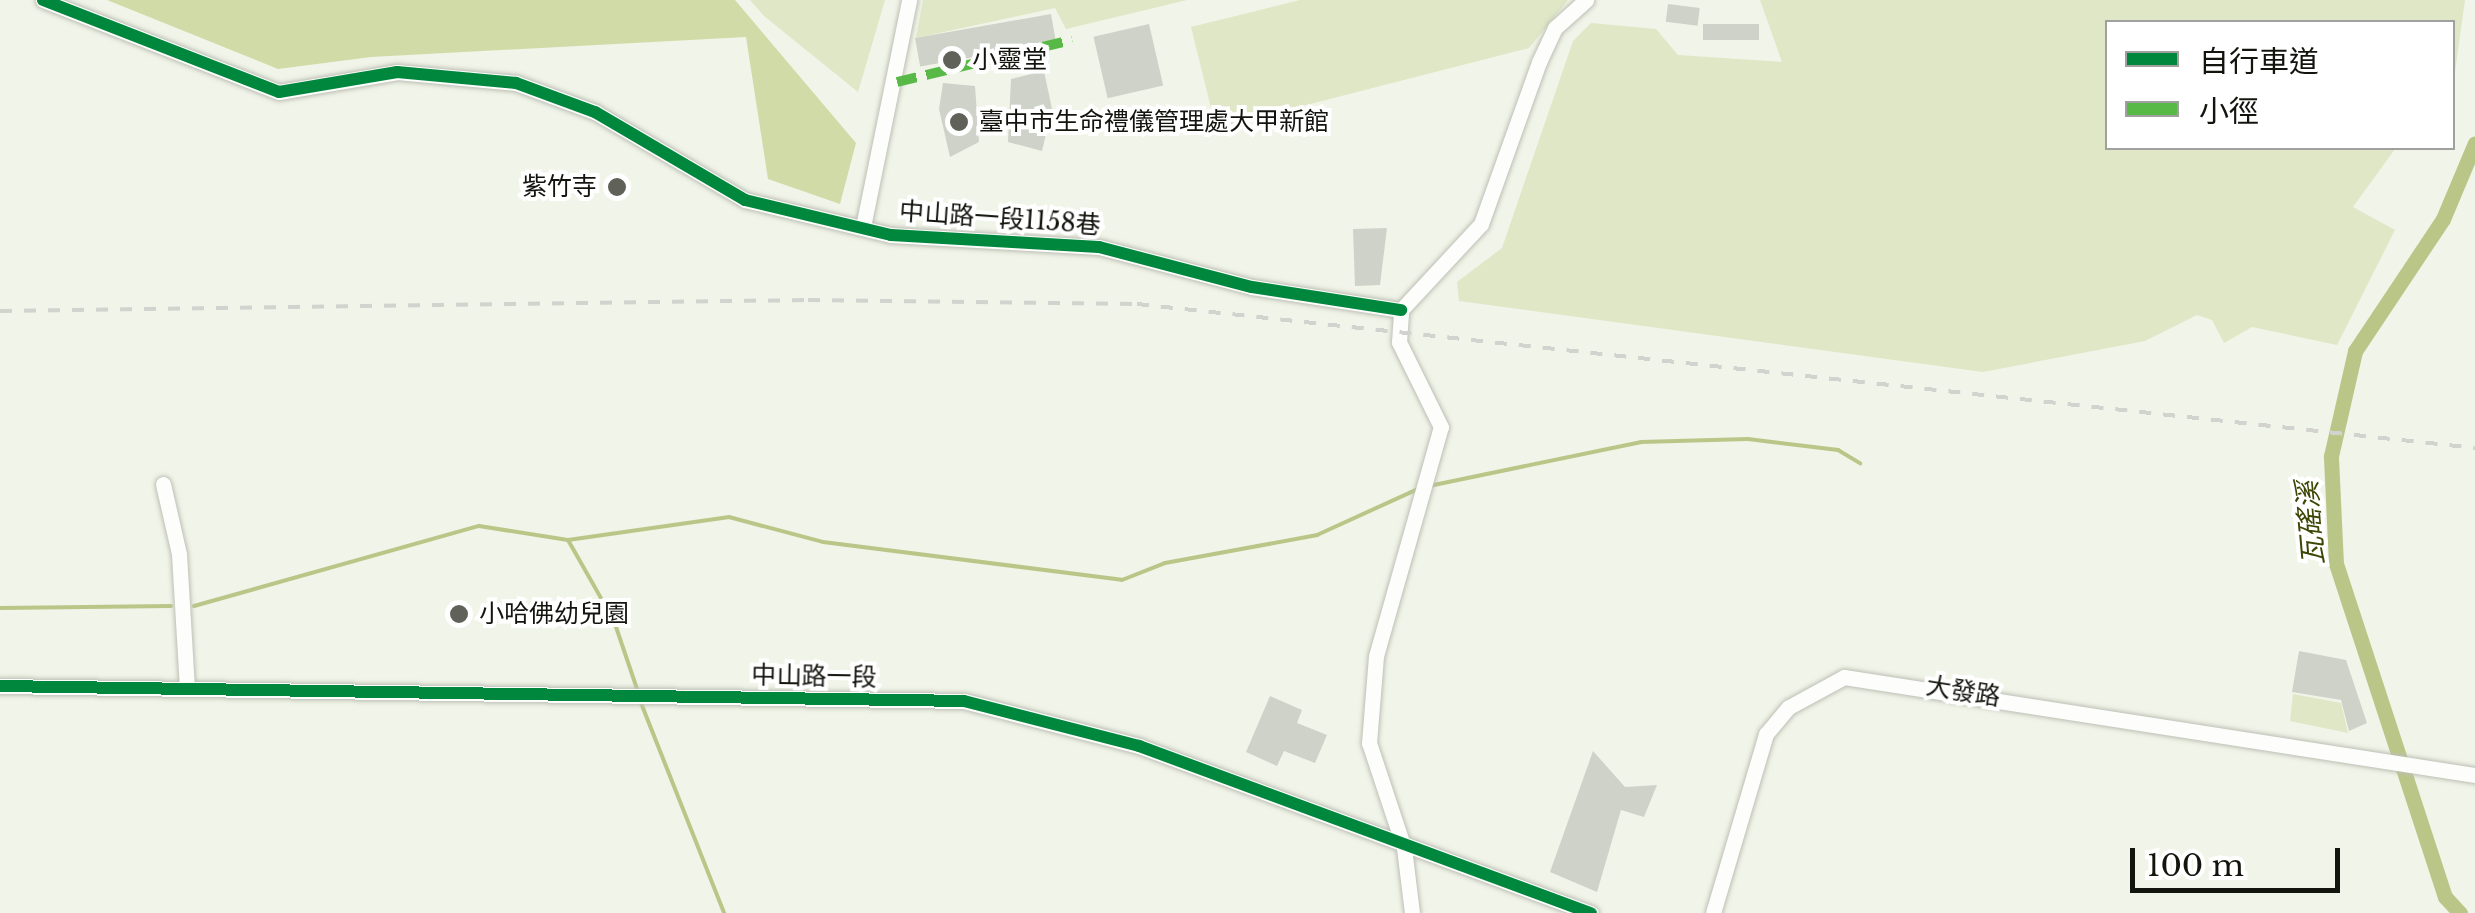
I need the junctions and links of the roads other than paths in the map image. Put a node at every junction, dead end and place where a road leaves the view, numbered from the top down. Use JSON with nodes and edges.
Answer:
{"nodes":[{"id":1,"x":43,"y":0,"type":"edge"},
{"id":2,"x":909,"y":0,"type":"edge"},
{"id":3,"x":1586,"y":0,"type":"edge"},
{"id":4,"x":863,"y":227,"type":"junction"},
{"id":5,"x":1401,"y":310,"type":"junction"},
{"id":6,"x":163,"y":484,"type":"dead end"},
{"id":7,"x":0,"y":686,"type":"edge"},
{"id":8,"x":187,"y":688,"type":"junction"},
{"id":9,"x":2475,"y":775,"type":"edge"},
{"id":10,"x":1404,"y":848,"type":"junction"},
{"id":11,"x":1412,"y":913,"type":"edge"},
{"id":12,"x":1591,"y":913,"type":"edge"},
{"id":13,"x":1713,"y":913,"type":"edge"}],
"edges":[{"from":1,"to":4,"type":"street","name":"中山路一段1158巷"},
{"from":2,"to":4,"type":"street"},
{"from":3,"to":5,"type":"street"},
{"from":4,"to":5,"type":"street","name":"中山路一段1158巷"},
{"from":5,"to":10,"type":"street"},
{"from":6,"to":8,"type":"street"},
{"from":7,"to":8,"type":"street","name":"中山路一段"},
{"from":8,"to":10,"type":"street","name":"中山路一段"},
{"from":9,"to":13,"type":"street","name":"大發路"},
{"from":10,"to":11,"type":"street"},
{"from":10,"to":12,"type":"street","name":"中山路一段"}]}
